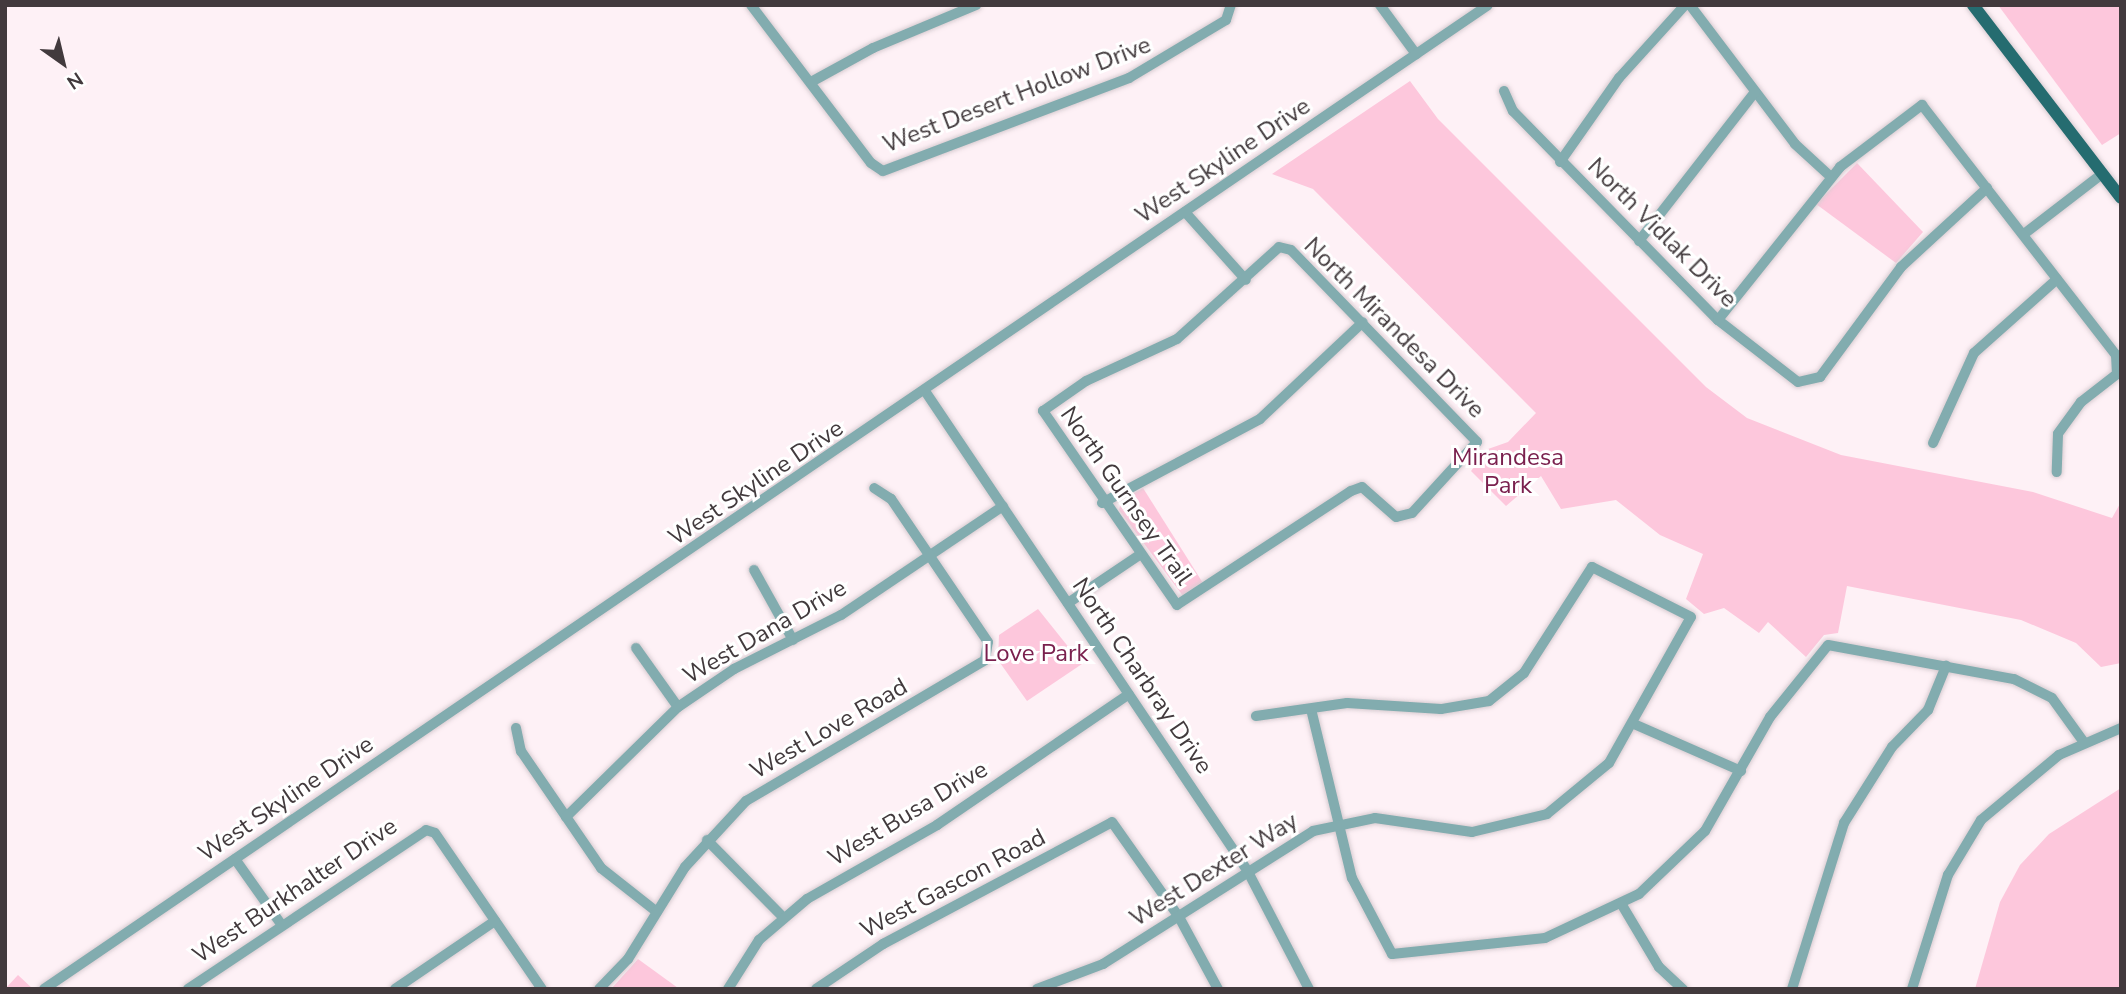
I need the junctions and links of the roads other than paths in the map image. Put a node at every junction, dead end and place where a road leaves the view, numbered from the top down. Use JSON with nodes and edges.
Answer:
{"nodes":[{"id":1,"x":751,"y":5,"type":"edge"},
{"id":2,"x":976,"y":5,"type":"edge"},
{"id":3,"x":1381,"y":5,"type":"edge"},
{"id":4,"x":1488,"y":5,"type":"edge"},
{"id":5,"x":1688,"y":5,"type":"edge"},
{"id":6,"x":1973,"y":5,"type":"edge"},
{"id":7,"x":1231,"y":6,"type":"edge"},
{"id":8,"x":1416,"y":54,"type":"junction"},
{"id":9,"x":811,"y":82,"type":"junction"},
{"id":10,"x":1504,"y":91,"type":"dead end"},
{"id":11,"x":1755,"y":92,"type":"junction"},
{"id":12,"x":1560,"y":162,"type":"junction"},
{"id":13,"x":2102,"y":174,"type":"junction"},
{"id":14,"x":1831,"y":177,"type":"junction"},
{"id":15,"x":1987,"y":188,"type":"junction"},
{"id":16,"x":2121,"y":198,"type":"edge"},
{"id":17,"x":1185,"y":212,"type":"junction"},
{"id":18,"x":2024,"y":234,"type":"junction"},
{"id":19,"x":1639,"y":241,"type":"junction"},
{"id":20,"x":2057,"y":279,"type":"junction"},
{"id":21,"x":1246,"y":280,"type":"junction"},
{"id":22,"x":1718,"y":320,"type":"junction"},
{"id":23,"x":1363,"y":323,"type":"junction"},
{"id":24,"x":926,"y":394,"type":"junction"},
{"id":25,"x":1933,"y":443,"type":"dead end"},
{"id":26,"x":2057,"y":472,"type":"dead end"},
{"id":27,"x":874,"y":488,"type":"dead end"},
{"id":28,"x":1102,"y":503,"type":"junction"},
{"id":29,"x":1003,"y":506,"type":"junction"},
{"id":30,"x":930,"y":555,"type":"junction"},
{"id":31,"x":1138,"y":556,"type":"junction"},
{"id":32,"x":754,"y":570,"type":"dead end"},
{"id":33,"x":1068,"y":603,"type":"junction"},
{"id":34,"x":1177,"y":605,"type":"joint"},
{"id":35,"x":793,"y":640,"type":"junction"},
{"id":36,"x":636,"y":648,"type":"dead end"},
{"id":37,"x":1946,"y":666,"type":"junction"},
{"id":38,"x":1129,"y":694,"type":"junction"},
{"id":39,"x":678,"y":708,"type":"junction"},
{"id":40,"x":1311,"y":709,"type":"junction"},
{"id":41,"x":1256,"y":716,"type":"dead end"},
{"id":42,"x":1634,"y":724,"type":"junction"},
{"id":43,"x":516,"y":728,"type":"dead end"},
{"id":44,"x":2121,"y":728,"type":"edge"},
{"id":45,"x":2083,"y":741,"type":"junction"},
{"id":46,"x":1741,"y":771,"type":"junction"},
{"id":47,"x":566,"y":817,"type":"junction"},
{"id":48,"x":1337,"y":823,"type":"junction"},
{"id":49,"x":707,"y":840,"type":"junction"},
{"id":50,"x":235,"y":859,"type":"junction"},
{"id":51,"x":1247,"y":870,"type":"junction"},
{"id":52,"x":1622,"y":905,"type":"junction"},
{"id":53,"x":657,"y":912,"type":"junction"},
{"id":54,"x":783,"y":917,"type":"junction"},
{"id":55,"x":1179,"y":917,"type":"junction"},
{"id":56,"x":495,"y":921,"type":"junction"},
{"id":57,"x":281,"y":925,"type":"junction"},
{"id":58,"x":44,"y":989,"type":"edge"},
{"id":59,"x":188,"y":989,"type":"edge"},
{"id":60,"x":395,"y":989,"type":"edge"},
{"id":61,"x":542,"y":989,"type":"edge"},
{"id":62,"x":599,"y":989,"type":"edge"},
{"id":63,"x":728,"y":989,"type":"edge"},
{"id":64,"x":816,"y":989,"type":"edge"},
{"id":65,"x":1037,"y":989,"type":"edge"},
{"id":66,"x":1218,"y":989,"type":"edge"},
{"id":67,"x":1310,"y":989,"type":"edge"},
{"id":68,"x":1683,"y":989,"type":"edge"},
{"id":69,"x":1792,"y":989,"type":"edge"},
{"id":70,"x":1912,"y":989,"type":"edge"}],
"edges":[{"from":1,"to":9,"type":"street"},
{"from":2,"to":9,"type":"street"},
{"from":3,"to":8,"type":"street"},
{"from":4,"to":8,"type":"street","name":"West Skyline Drive"},
{"from":5,"to":11,"type":"street"},
{"from":5,"to":12,"type":"street"},
{"from":6,"to":13,"type":"main road"},
{"from":7,"to":9,"type":"street","name":"West Desert Hollow Drive"},
{"from":8,"to":17,"type":"street","name":"West Skyline Drive"},
{"from":10,"to":12,"type":"street","name":"North Vidlak Drive"},
{"from":11,"to":14,"type":"street"},
{"from":11,"to":19,"type":"street"},
{"from":12,"to":19,"type":"street","name":"North Vidlak Drive"},
{"from":13,"to":16,"type":"main road"},
{"from":13,"to":18,"type":"street"},
{"from":14,"to":15,"type":"street"},
{"from":14,"to":22,"type":"street"},
{"from":15,"to":18,"type":"street"},
{"from":15,"to":22,"type":"street","name":"North Vidlak Drive"},
{"from":17,"to":21,"type":"street"},
{"from":17,"to":24,"type":"street","name":"West Skyline Drive"},
{"from":18,"to":20,"type":"street"},
{"from":19,"to":22,"type":"street","name":"North Vidlak Drive"},
{"from":20,"to":25,"type":"street"},
{"from":20,"to":26,"type":"street"},
{"from":21,"to":23,"type":"street","name":"North Mirandesa Drive"},
{"from":21,"to":28,"type":"street","name":"North Gurnsey Trail"},
{"from":23,"to":28,"type":"street"},
{"from":23,"to":34,"type":"street","name":"North Mirandesa Drive"},
{"from":24,"to":29,"type":"street","name":"North Charbray Drive"},
{"from":24,"to":50,"type":"street","name":"West Skyline Drive"},
{"from":27,"to":30,"type":"street"},
{"from":28,"to":31,"type":"street","name":"North Gurnsey Trail"},
{"from":29,"to":30,"type":"street","name":"West Dana Drive"},
{"from":29,"to":33,"type":"street","name":"North Charbray Drive"},
{"from":30,"to":35,"type":"street","name":"West Dana Drive"},
{"from":30,"to":49,"type":"street","name":"West Love Road"},
{"from":31,"to":33,"type":"street"},
{"from":31,"to":34,"type":"street","name":"North Gurnsey Trail"},
{"from":32,"to":35,"type":"street"},
{"from":33,"to":38,"type":"street","name":"North Charbray Drive"},
{"from":35,"to":39,"type":"street","name":"West Dana Drive"},
{"from":36,"to":39,"type":"street"},
{"from":37,"to":45,"type":"street"},
{"from":37,"to":46,"type":"street"},
{"from":37,"to":69,"type":"street"},
{"from":38,"to":51,"type":"street","name":"North Charbray Drive"},
{"from":38,"to":54,"type":"street","name":"West Busa Drive"},
{"from":39,"to":47,"type":"street","name":"West Dana Drive"},
{"from":40,"to":41,"type":"street"},
{"from":40,"to":42,"type":"street","name":"West Dexter Way"},
{"from":40,"to":48,"type":"street"},
{"from":42,"to":46,"type":"street"},
{"from":42,"to":48,"type":"street","name":"West Dexter Way"},
{"from":43,"to":47,"type":"street"},
{"from":44,"to":45,"type":"street"},
{"from":45,"to":70,"type":"street"},
{"from":46,"to":52,"type":"street"},
{"from":47,"to":53,"type":"street"},
{"from":48,"to":51,"type":"street","name":"West Dexter Way"},
{"from":48,"to":52,"type":"street"},
{"from":49,"to":53,"type":"street","name":"West Love Road"},
{"from":49,"to":54,"type":"street"},
{"from":50,"to":57,"type":"street"},
{"from":50,"to":58,"type":"street","name":"West Skyline Drive"},
{"from":51,"to":55,"type":"street","name":"West Dexter Way"},
{"from":51,"to":67,"type":"street","name":"North Charbray Drive"},
{"from":52,"to":68,"type":"street"},
{"from":53,"to":62,"type":"street","name":"West Love Road"},
{"from":54,"to":63,"type":"street","name":"West Busa Drive"},
{"from":55,"to":64,"type":"street","name":"West Gascon Road"},
{"from":55,"to":65,"type":"street","name":"West Dexter Way"},
{"from":55,"to":66,"type":"street"},
{"from":56,"to":57,"type":"street","name":"West Burkhalter Drive"},
{"from":56,"to":60,"type":"street"},
{"from":56,"to":61,"type":"street"},
{"from":57,"to":59,"type":"street","name":"West Burkhalter Drive"}]}
